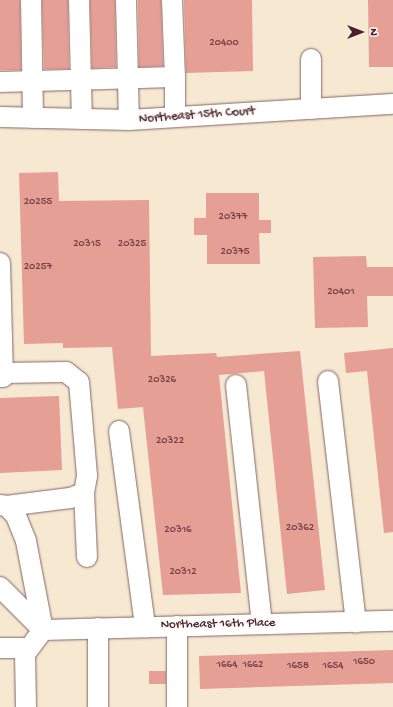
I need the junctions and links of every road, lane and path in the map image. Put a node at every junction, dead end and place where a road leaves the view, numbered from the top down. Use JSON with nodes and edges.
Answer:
{"nodes":[{"id":1,"x":31,"y":0,"type":"edge"},
{"id":2,"x":79,"y":0,"type":"edge"},
{"id":3,"x":126,"y":0,"type":"edge"},
{"id":4,"x":172,"y":0,"type":"edge"},
{"id":5,"x":311,"y":60,"type":"dead end"},
{"id":6,"x":175,"y":77,"type":"junction"},
{"id":7,"x":128,"y":79,"type":"junction"},
{"id":8,"x":81,"y":80,"type":"junction"},
{"id":9,"x":32,"y":81,"type":"junction"},
{"id":10,"x":0,"y":82,"type":"edge"},
{"id":11,"x":393,"y":104,"type":"edge"},
{"id":12,"x":311,"y":109,"type":"junction"},
{"id":13,"x":0,"y":117,"type":"edge"},
{"id":14,"x":175,"y":117,"type":"junction"},
{"id":15,"x":33,"y":118,"type":"junction"},
{"id":16,"x":82,"y":119,"type":"junction"},
{"id":17,"x":130,"y":120,"type":"junction"},
{"id":18,"x":0,"y":263,"type":"edge"},
{"id":19,"x":1,"y":375,"type":"edge"},
{"id":20,"x":328,"y":381,"type":"dead end"},
{"id":21,"x":236,"y":385,"type":"dead end"},
{"id":22,"x":120,"y":431,"type":"dead end"},
{"id":23,"x":84,"y":493,"type":"junction"},
{"id":24,"x":3,"y":505,"type":"edge"},
{"id":25,"x":87,"y":557,"type":"dead end"},
{"id":26,"x":0,"y":587,"type":"edge"},
{"id":27,"x":393,"y":621,"type":"edge"},
{"id":28,"x":356,"y":622,"type":"junction"},
{"id":29,"x":262,"y":624,"type":"junction"},
{"id":30,"x":177,"y":626,"type":"junction"},
{"id":31,"x":145,"y":627,"type":"junction"},
{"id":32,"x":98,"y":628,"type":"junction"},
{"id":33,"x":43,"y":630,"type":"junction"},
{"id":34,"x":0,"y":648,"type":"edge"},
{"id":35,"x":25,"y":654,"type":"junction"},
{"id":36,"x":26,"y":707,"type":"edge"},
{"id":37,"x":98,"y":707,"type":"edge"},
{"id":38,"x":177,"y":707,"type":"edge"}],
"edges":[{"from":1,"to":9,"type":"street"},
{"from":2,"to":8,"type":"street"},
{"from":3,"to":7,"type":"street"},
{"from":4,"to":6,"type":"street"},
{"from":5,"to":12,"type":"street"},
{"from":6,"to":7,"type":"street"},
{"from":6,"to":14,"type":"street"},
{"from":7,"to":8,"type":"street"},
{"from":7,"to":17,"type":"street"},
{"from":8,"to":9,"type":"street"},
{"from":8,"to":16,"type":"street"},
{"from":9,"to":10,"type":"street"},
{"from":9,"to":15,"type":"street"},
{"from":11,"to":12,"type":"street","name":"Northeast 15th Court"},
{"from":12,"to":14,"type":"street","name":"Northeast 15th Court"},
{"from":13,"to":15,"type":"street","name":"Northeast 15th Court"},
{"from":14,"to":17,"type":"street","name":"Northeast 15th Court"},
{"from":15,"to":16,"type":"street","name":"Northeast 15th Court"},
{"from":16,"to":17,"type":"street","name":"Northeast 15th Court"},
{"from":18,"to":19,"type":"street"},
{"from":19,"to":23,"type":"street"},
{"from":20,"to":28,"type":"street"},
{"from":21,"to":29,"type":"street"},
{"from":22,"to":31,"type":"street"},
{"from":23,"to":24,"type":"street"},
{"from":23,"to":25,"type":"street"},
{"from":24,"to":33,"type":"street"},
{"from":26,"to":33,"type":"street"},
{"from":27,"to":28,"type":"street","name":"Northeast 16th Place"},
{"from":28,"to":29,"type":"street","name":"Northeast 16th Place"},
{"from":29,"to":30,"type":"street","name":"Northeast 16th Place"},
{"from":30,"to":31,"type":"street","name":"Northeast 16th Place"},
{"from":30,"to":38,"type":"street"},
{"from":31,"to":32,"type":"street","name":"Northeast 16th Place"},
{"from":32,"to":33,"type":"street","name":"Northeast 16th Place"},
{"from":32,"to":37,"type":"street"},
{"from":33,"to":35,"type":"street"},
{"from":34,"to":35,"type":"street"},
{"from":35,"to":36,"type":"street"}]}
